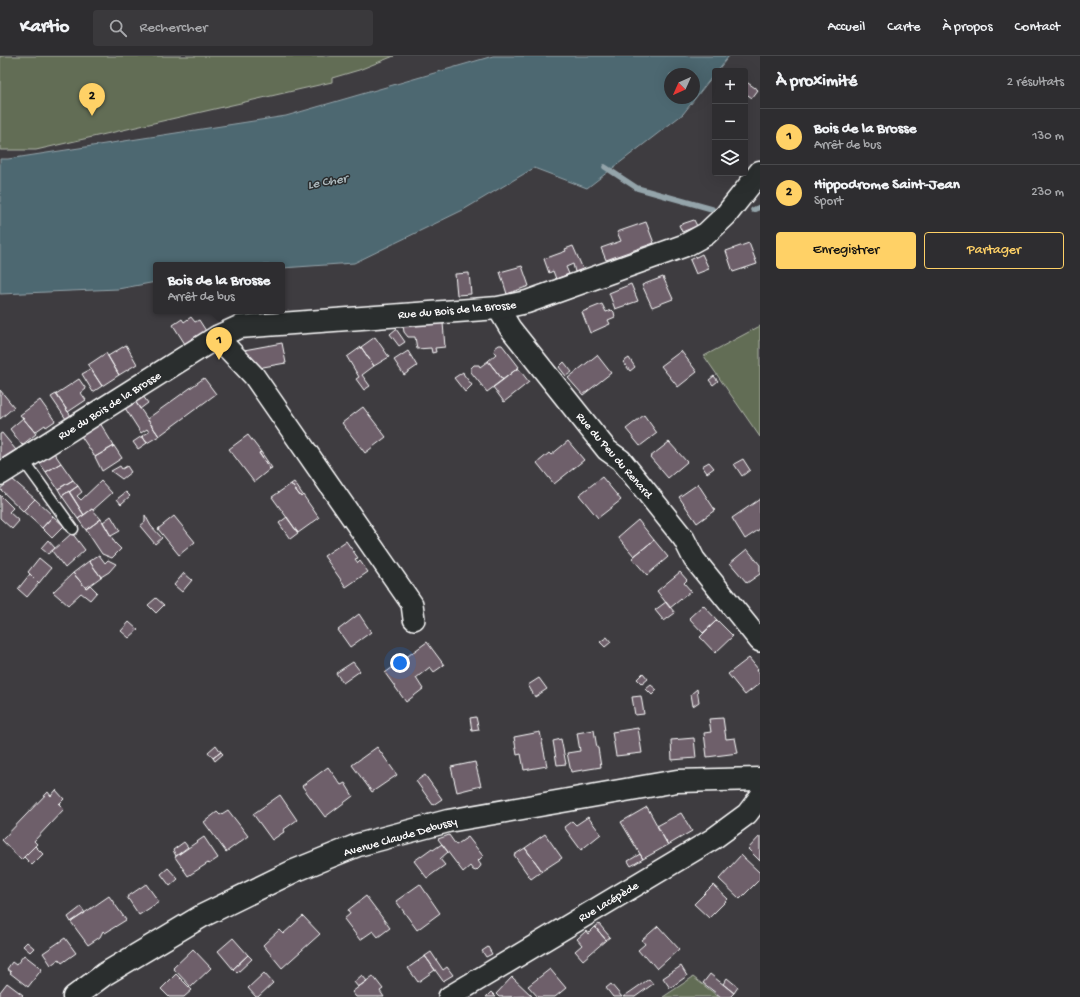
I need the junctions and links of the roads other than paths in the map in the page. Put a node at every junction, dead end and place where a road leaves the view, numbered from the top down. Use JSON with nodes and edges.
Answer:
{"nodes":[{"id":1,"x":760,"y":172,"type":"edge"},
{"id":2,"x":498,"y":308,"type":"junction"},
{"id":3,"x":217,"y":337,"type":"junction"},
{"id":4,"x":23,"y":460,"type":"junction"},
{"id":5,"x":0,"y":474,"type":"edge"},
{"id":6,"x":73,"y":529,"type":"dead end"},
{"id":7,"x":414,"y":619,"type":"dead end"},
{"id":8,"x":760,"y":641,"type":"edge"},
{"id":9,"x":760,"y":778,"type":"edge"},
{"id":10,"x":760,"y":797,"type":"edge"},
{"id":11,"x":74,"y":997,"type":"edge"},
{"id":12,"x":449,"y":997,"type":"edge"}],
"edges":[{"from":1,"to":2,"type":"street","name":"Rue du Bois de la Brosse"},
{"from":2,"to":3,"type":"street","name":"Rue du Bois de la Brosse"},
{"from":2,"to":8,"type":"street","name":"Rue du Peu du Renard"},
{"from":3,"to":4,"type":"street","name":"Rue du Bois de la Brosse"},
{"from":3,"to":7,"type":"street"},
{"from":4,"to":5,"type":"street","name":"Rue du Bois de la Brosse"},
{"from":4,"to":6,"type":"lane"},
{"from":9,"to":11,"type":"street","name":"Avenue Claude Debussy"},
{"from":10,"to":12,"type":"street","name":"Rue Lacépède"}]}
